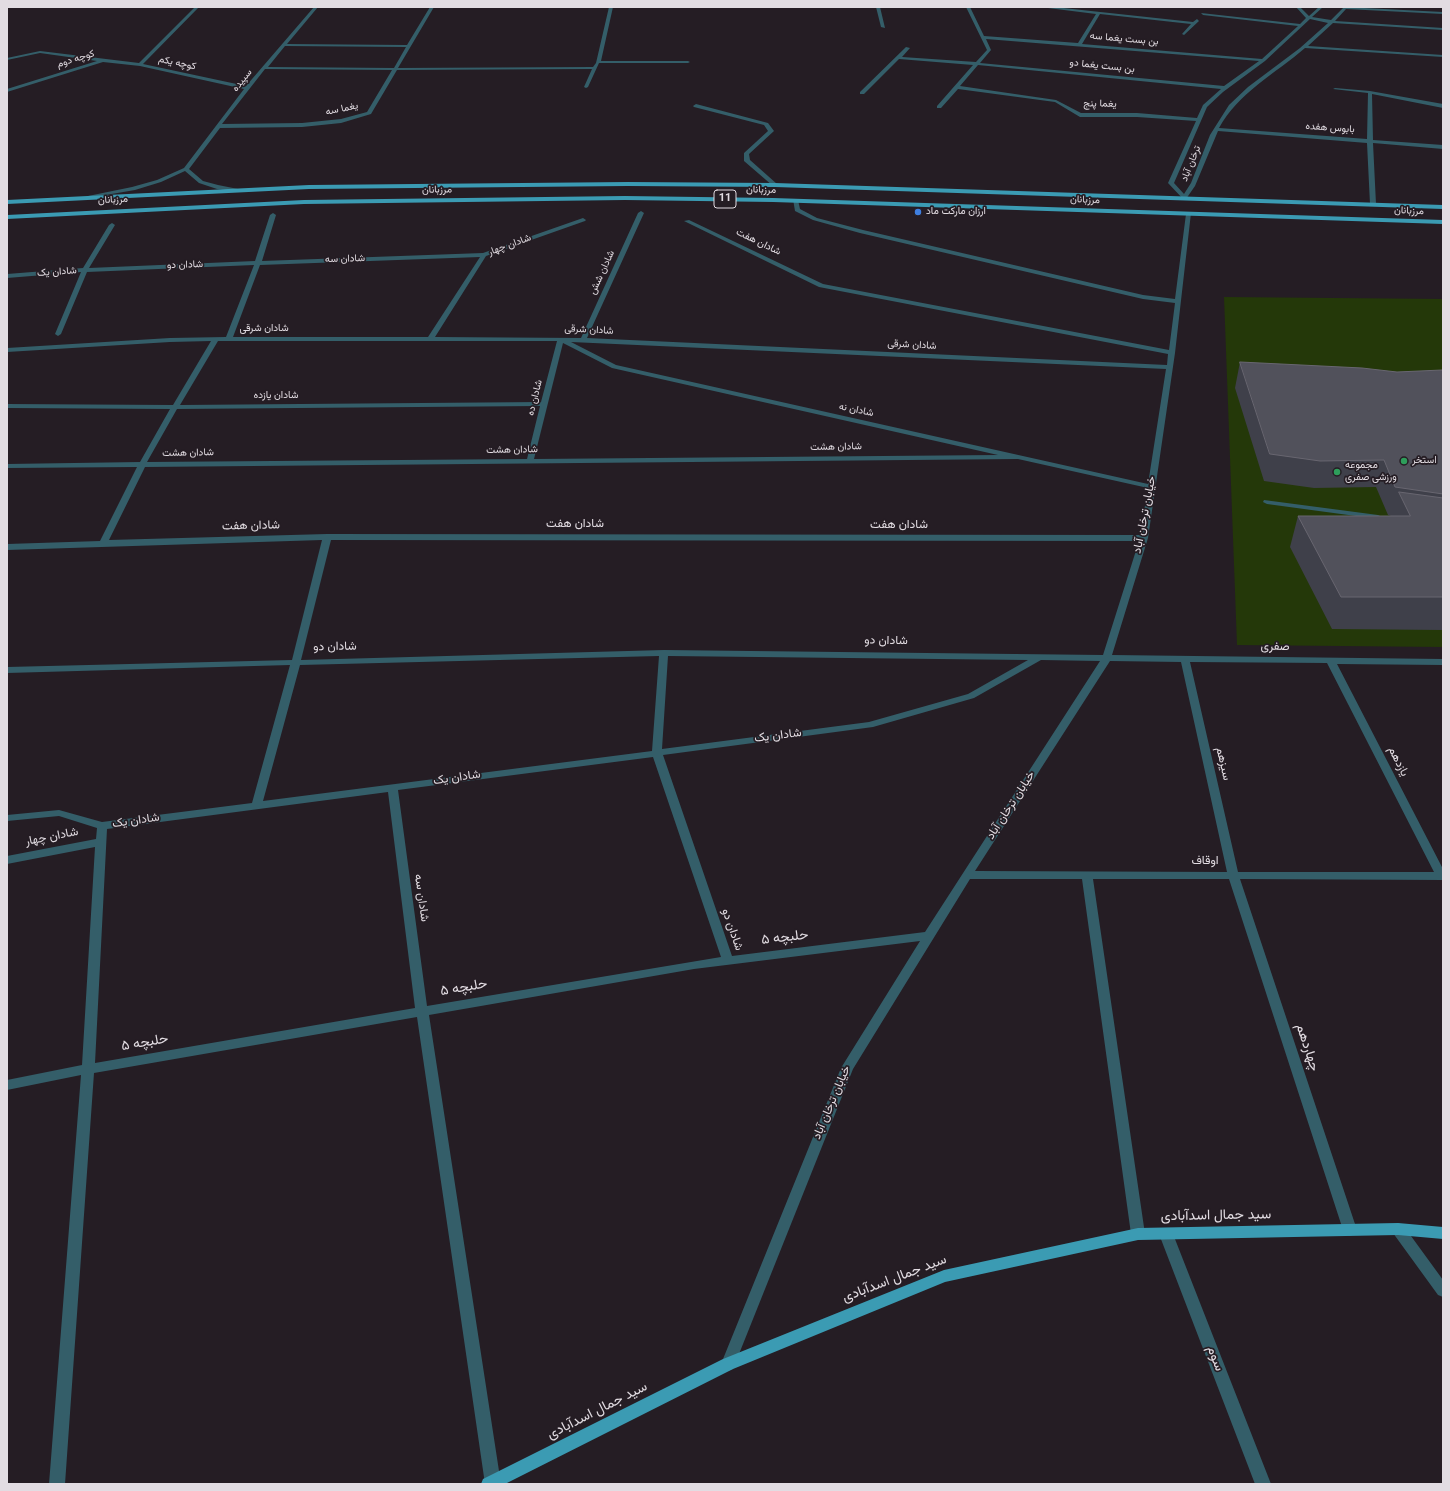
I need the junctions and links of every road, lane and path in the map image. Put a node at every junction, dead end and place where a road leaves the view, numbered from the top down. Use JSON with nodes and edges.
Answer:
{"nodes":[{"id":1,"x":197,"y":7,"type":"edge"},
{"id":2,"x":316,"y":7,"type":"edge"},
{"id":3,"x":432,"y":7,"type":"edge"},
{"id":4,"x":611,"y":7,"type":"edge"},
{"id":5,"x":878,"y":7,"type":"edge"},
{"id":6,"x":968,"y":7,"type":"edge"},
{"id":7,"x":1042,"y":7,"type":"edge"},
{"id":8,"x":1206,"y":7,"type":"edge"},
{"id":9,"x":1298,"y":7,"type":"edge"},
{"id":10,"x":1321,"y":7,"type":"edge"},
{"id":11,"x":1345,"y":7,"type":"edge"},
{"id":12,"x":1099,"y":13,"type":"junction"},
{"id":13,"x":1443,"y":13,"type":"edge"},
{"id":14,"x":1203,"y":14,"type":"junction"},
{"id":15,"x":1309,"y":18,"type":"junction"},
{"id":16,"x":1333,"y":22,"type":"junction"},
{"id":17,"x":1193,"y":23,"type":"junction"},
{"id":18,"x":1301,"y":25,"type":"junction"},
{"id":19,"x":883,"y":27,"type":"dead end"},
{"id":20,"x":1443,"y":29,"type":"edge"},
{"id":21,"x":1184,"y":34,"type":"dead end"},
{"id":22,"x":983,"y":37,"type":"junction"},
{"id":23,"x":284,"y":45,"type":"junction"},
{"id":24,"x":1079,"y":45,"type":"junction"},
{"id":25,"x":409,"y":46,"type":"junction"},
{"id":26,"x":1303,"y":47,"type":"junction"},
{"id":27,"x":908,"y":48,"type":"dead end"},
{"id":28,"x":1443,"y":56,"type":"edge"},
{"id":29,"x":898,"y":58,"type":"junction"},
{"id":30,"x":7,"y":59,"type":"edge"},
{"id":31,"x":1263,"y":60,"type":"junction"},
{"id":32,"x":103,"y":61,"type":"junction"},
{"id":33,"x":598,"y":62,"type":"junction"},
{"id":34,"x":688,"y":62,"type":"dead end"},
{"id":35,"x":977,"y":64,"type":"junction"},
{"id":36,"x":140,"y":65,"type":"junction"},
{"id":37,"x":265,"y":68,"type":"junction"},
{"id":38,"x":595,"y":68,"type":"junction"},
{"id":39,"x":395,"y":69,"type":"junction"},
{"id":40,"x":957,"y":86,"type":"junction"},
{"id":41,"x":586,"y":87,"type":"dead end"},
{"id":42,"x":248,"y":88,"type":"junction"},
{"id":43,"x":1225,"y":88,"type":"junction"},
{"id":44,"x":1335,"y":90,"type":"dead end"},
{"id":45,"x":7,"y":91,"type":"edge"},
{"id":46,"x":1370,"y":92,"type":"junction"},
{"id":47,"x":862,"y":93,"type":"dead end"},
{"id":48,"x":696,"y":106,"type":"dead end"},
{"id":49,"x":1443,"y":106,"type":"edge"},
{"id":50,"x":939,"y":107,"type":"dead end"},
{"id":51,"x":1198,"y":120,"type":"junction"},
{"id":52,"x":219,"y":126,"type":"junction"},
{"id":53,"x":1216,"y":129,"type":"junction"},
{"id":54,"x":1370,"y":141,"type":"junction"},
{"id":55,"x":1443,"y":146,"type":"edge"},
{"id":56,"x":186,"y":169,"type":"junction"},
{"id":57,"x":775,"y":185,"type":"junction"},
{"id":58,"x":236,"y":190,"type":"junction"},
{"id":59,"x":90,"y":197,"type":"junction"},
{"id":60,"x":1184,"y":198,"type":"junction"},
{"id":61,"x":795,"y":200,"type":"junction"},
{"id":62,"x":7,"y":202,"type":"edge"},
{"id":63,"x":1373,"y":204,"type":"junction"},
{"id":64,"x":1443,"y":207,"type":"edge"},
{"id":65,"x":641,"y":213,"type":"dead end"},
{"id":66,"x":1189,"y":214,"type":"junction"},
{"id":67,"x":273,"y":215,"type":"dead end"},
{"id":68,"x":7,"y":216,"type":"edge"},
{"id":69,"x":583,"y":220,"type":"dead end"},
{"id":70,"x":687,"y":221,"type":"dead end"},
{"id":71,"x":1443,"y":222,"type":"edge"},
{"id":72,"x":112,"y":225,"type":"dead end"},
{"id":73,"x":484,"y":255,"type":"junction"},
{"id":74,"x":258,"y":263,"type":"junction"},
{"id":75,"x":85,"y":270,"type":"junction"},
{"id":76,"x":7,"y":276,"type":"edge"},
{"id":77,"x":1178,"y":301,"type":"junction"},
{"id":78,"x":58,"y":334,"type":"dead end"},
{"id":79,"x":431,"y":338,"type":"junction"},
{"id":80,"x":216,"y":339,"type":"junction"},
{"id":81,"x":229,"y":339,"type":"junction"},
{"id":82,"x":561,"y":339,"type":"junction"},
{"id":83,"x":583,"y":340,"type":"junction"},
{"id":84,"x":7,"y":350,"type":"edge"},
{"id":85,"x":1172,"y":353,"type":"junction"},
{"id":86,"x":1169,"y":368,"type":"junction"},
{"id":87,"x":545,"y":404,"type":"junction"},
{"id":88,"x":7,"y":406,"type":"edge"},
{"id":89,"x":175,"y":407,"type":"junction"},
{"id":90,"x":1018,"y":457,"type":"junction"},
{"id":91,"x":530,"y":461,"type":"junction"},
{"id":92,"x":142,"y":465,"type":"junction"},
{"id":93,"x":7,"y":466,"type":"edge"},
{"id":94,"x":1152,"y":486,"type":"junction"},
{"id":95,"x":1267,"y":502,"type":"dead end"},
{"id":96,"x":1384,"y":518,"type":"edge"},
{"id":97,"x":327,"y":537,"type":"junction"},
{"id":98,"x":1144,"y":538,"type":"junction"},
{"id":99,"x":103,"y":543,"type":"junction"},
{"id":100,"x":7,"y":547,"type":"edge"},
{"id":101,"x":664,"y":653,"type":"junction"},
{"id":102,"x":1040,"y":657,"type":"junction"},
{"id":103,"x":1107,"y":658,"type":"junction"},
{"id":104,"x":1185,"y":659,"type":"junction"},
{"id":105,"x":1330,"y":660,"type":"junction"},
{"id":106,"x":296,"y":662,"type":"junction"},
{"id":107,"x":1443,"y":662,"type":"edge"},
{"id":108,"x":7,"y":670,"type":"edge"},
{"id":109,"x":657,"y":753,"type":"junction"},
{"id":110,"x":393,"y":788,"type":"junction"},
{"id":111,"x":257,"y":805,"type":"junction"},
{"id":112,"x":7,"y":818,"type":"edge"},
{"id":113,"x":102,"y":826,"type":"junction"},
{"id":114,"x":101,"y":842,"type":"junction"},
{"id":115,"x":7,"y":860,"type":"edge"},
{"id":116,"x":967,"y":875,"type":"junction"},
{"id":117,"x":1087,"y":875,"type":"junction"},
{"id":118,"x":1233,"y":875,"type":"junction"},
{"id":119,"x":1442,"y":876,"type":"edge"},
{"id":120,"x":929,"y":936,"type":"junction"},
{"id":121,"x":728,"y":961,"type":"junction"},
{"id":122,"x":422,"y":1012,"type":"junction"},
{"id":123,"x":88,"y":1069,"type":"junction"},
{"id":124,"x":7,"y":1085,"type":"edge"},
{"id":125,"x":1350,"y":1230,"type":"junction"},
{"id":126,"x":1398,"y":1230,"type":"junction"},
{"id":127,"x":1443,"y":1233,"type":"edge"},
{"id":128,"x":1138,"y":1234,"type":"junction"},
{"id":129,"x":1166,"y":1234,"type":"junction"},
{"id":130,"x":1443,"y":1292,"type":"edge"},
{"id":131,"x":728,"y":1364,"type":"junction"},
{"id":132,"x":57,"y":1484,"type":"edge"},
{"id":133,"x":492,"y":1484,"type":"edge"},
{"id":134,"x":1263,"y":1484,"type":"edge"}],
"edges":[{"from":1,"to":36,"type":"street"},
{"from":2,"to":23,"type":"street","name":"سپیده"},
{"from":3,"to":25,"type":"street","name":"یغما سه"},
{"from":4,"to":33,"type":"street"},
{"from":5,"to":19,"type":"street"},
{"from":6,"to":22,"type":"street"},
{"from":7,"to":12,"type":"street"},
{"from":8,"to":14,"type":"street"},
{"from":9,"to":15,"type":"street"},
{"from":10,"to":15,"type":"street","name":"ترخان آباد"},
{"from":11,"to":13,"type":"street"},
{"from":11,"to":16,"type":"street","name":"ترخان آباد"},
{"from":12,"to":17,"type":"street"},
{"from":12,"to":24,"type":"street"},
{"from":14,"to":17,"type":"street"},
{"from":14,"to":18,"type":"street"},
{"from":15,"to":16,"type":"street"},
{"from":15,"to":18,"type":"street","name":"ترخان آباد"},
{"from":16,"to":20,"type":"street"},
{"from":16,"to":26,"type":"street","name":"ترخان آباد"},
{"from":17,"to":21,"type":"street"},
{"from":18,"to":31,"type":"street","name":"ترخان آباد"},
{"from":22,"to":24,"type":"street","name":"بن بست یغما سه"},
{"from":22,"to":35,"type":"street"},
{"from":23,"to":25,"type":"street"},
{"from":23,"to":37,"type":"street","name":"سپیده"},
{"from":24,"to":31,"type":"street","name":"بن بست یغما سه"},
{"from":25,"to":39,"type":"street","name":"یغما سه"},
{"from":26,"to":28,"type":"street"},
{"from":26,"to":53,"type":"street","name":"ترخان آباد"},
{"from":27,"to":29,"type":"street"},
{"from":29,"to":35,"type":"street","name":"بن بست یغما دو"},
{"from":29,"to":47,"type":"street"},
{"from":30,"to":32,"type":"street","name":"کوچه دوم"},
{"from":31,"to":43,"type":"street","name":"ترخان آباد"},
{"from":32,"to":36,"type":"street","name":"کوچه یکم"},
{"from":32,"to":45,"type":"street","name":"کوچه دوم"},
{"from":33,"to":34,"type":"street"},
{"from":33,"to":38,"type":"street"},
{"from":35,"to":40,"type":"street"},
{"from":35,"to":43,"type":"street","name":"بن بست یغما دو"},
{"from":36,"to":42,"type":"street","name":"کوچه یکم"},
{"from":37,"to":39,"type":"street"},
{"from":37,"to":42,"type":"street","name":"سپیده"},
{"from":38,"to":39,"type":"street"},
{"from":38,"to":41,"type":"street"},
{"from":39,"to":52,"type":"street","name":"یغما سه"},
{"from":40,"to":50,"type":"street"},
{"from":40,"to":51,"type":"street","name":"یغما پنج"},
{"from":42,"to":52,"type":"street","name":"سپیده"},
{"from":43,"to":51,"type":"street","name":"ترخان آباد"},
{"from":44,"to":46,"type":"street"},
{"from":46,"to":49,"type":"street"},
{"from":46,"to":54,"type":"street"},
{"from":48,"to":57,"type":"street"},
{"from":51,"to":60,"type":"street","name":"ترخان آباد"},
{"from":52,"to":56,"type":"street","name":"سپیده"},
{"from":53,"to":54,"type":"street","name":"بابوس هفده"},
{"from":53,"to":60,"type":"street","name":"ترخان آباد"},
{"from":54,"to":55,"type":"street","name":"بابوس هفده"},
{"from":54,"to":63,"type":"street"},
{"from":56,"to":58,"type":"street"},
{"from":56,"to":59,"type":"street","name":"سپیده"},
{"from":57,"to":58,"type":"main road","name":"مرزبانان","number":"11"},
{"from":57,"to":60,"type":"main road","name":"مرزبانان","number":"11"},
{"from":58,"to":59,"type":"main road","name":"مرزبانان","number":"11"},
{"from":59,"to":62,"type":"main road","name":"مرزبانان","number":"11"},
{"from":60,"to":63,"type":"main road","name":"مرزبانان","number":"11"},
{"from":60,"to":66,"type":"main road"},
{"from":61,"to":66,"type":"main road","name":"مرزبانان","number":"11"},
{"from":61,"to":68,"type":"main road","name":"مرزبانان","number":"11"},
{"from":61,"to":77,"type":"street"},
{"from":63,"to":64,"type":"main road","name":"مرزبانان","number":"11"},
{"from":65,"to":83,"type":"street","name":"شادان شش"},
{"from":66,"to":71,"type":"main road","name":"مرزبانان","number":"11"},
{"from":66,"to":77,"type":"street","name":"خیابان ترخان آباد"},
{"from":67,"to":74,"type":"street"},
{"from":69,"to":73,"type":"street","name":"شادان چهار"},
{"from":70,"to":85,"type":"street","name":"شادان هفت"},
{"from":72,"to":75,"type":"street"},
{"from":73,"to":74,"type":"street","name":"شادان سه"},
{"from":73,"to":79,"type":"street","name":"شادان چهار"},
{"from":74,"to":75,"type":"street","name":"شادان دو"},
{"from":74,"to":81,"type":"street"},
{"from":75,"to":76,"type":"street","name":"شادان یک"},
{"from":75,"to":78,"type":"street","name":"شادان یک"},
{"from":77,"to":85,"type":"street","name":"خیابان ترخان آباد"},
{"from":79,"to":81,"type":"street","name":"شادان شرقی"},
{"from":79,"to":82,"type":"street","name":"شادان شرقی"},
{"from":80,"to":81,"type":"street","name":"شادان شرقی"},
{"from":80,"to":84,"type":"street","name":"شادان شرقی"},
{"from":80,"to":89,"type":"street"},
{"from":82,"to":83,"type":"street","name":"شادان شرقی"},
{"from":82,"to":87,"type":"street","name":"شادان ده"},
{"from":82,"to":90,"type":"street","name":"شادان نه"},
{"from":83,"to":86,"type":"street","name":"شادان شرقی"},
{"from":85,"to":86,"type":"street","name":"خیابان ترخان آباد"},
{"from":86,"to":94,"type":"street","name":"خیابان ترخان آباد"},
{"from":87,"to":89,"type":"street","name":"شادان یازده"},
{"from":87,"to":91,"type":"street","name":"شادان ده"},
{"from":88,"to":89,"type":"street","name":"شادان یازده"},
{"from":89,"to":92,"type":"street"},
{"from":90,"to":91,"type":"street","name":"شادان هشت"},
{"from":90,"to":94,"type":"street","name":"شادان نه"},
{"from":91,"to":92,"type":"street","name":"شادان هشت"},
{"from":92,"to":93,"type":"street","name":"شادان هشت"},
{"from":92,"to":99,"type":"street"},
{"from":94,"to":98,"type":"street","name":"خیابان ترخان آباد"},
{"from":95,"to":96,"type":"street"},
{"from":97,"to":98,"type":"street","name":"شادان هفت"},
{"from":97,"to":99,"type":"street","name":"شادان هفت"},
{"from":97,"to":106,"type":"street"},
{"from":98,"to":103,"type":"street","name":"خیابان ترخان آباد"},
{"from":99,"to":100,"type":"street","name":"شادان هفت"},
{"from":101,"to":102,"type":"street","name":"شادان دو"},
{"from":101,"to":106,"type":"street","name":"شادان دو"},
{"from":101,"to":109,"type":"street","name":"شادان دو"},
{"from":102,"to":103,"type":"street","name":"شادان دو"},
{"from":102,"to":109,"type":"street","name":"شادان یک"},
{"from":103,"to":104,"type":"street","name":"صفری"},
{"from":103,"to":116,"type":"street","name":"خیابان ترخان آباد"},
{"from":104,"to":105,"type":"street","name":"صفری"},
{"from":104,"to":118,"type":"street","name":"سیزهم"},
{"from":105,"to":107,"type":"street","name":"صفری"},
{"from":105,"to":119,"type":"street","name":"یازدهم"},
{"from":106,"to":108,"type":"street","name":"شادان دو"},
{"from":106,"to":111,"type":"street"},
{"from":109,"to":110,"type":"street","name":"شادان یک"},
{"from":109,"to":121,"type":"street","name":"شادان دو"},
{"from":110,"to":111,"type":"street","name":"شادان یک"},
{"from":110,"to":122,"type":"street","name":"شادان سه"},
{"from":111,"to":113,"type":"street","name":"شادان یک"},
{"from":112,"to":113,"type":"street"},
{"from":113,"to":114,"type":"street","name":"شادان یک"},
{"from":114,"to":115,"type":"street","name":"شادان چهار"},
{"from":114,"to":123,"type":"street","name":"شادان یک"},
{"from":116,"to":117,"type":"street","name":"اوقاف"},
{"from":116,"to":120,"type":"street","name":"خیابان ترخان آباد"},
{"from":117,"to":118,"type":"street","name":"اوقاف"},
{"from":117,"to":128,"type":"street"},
{"from":118,"to":119,"type":"street","name":"اوقاف"},
{"from":118,"to":125,"type":"street","name":"چهاردهم"},
{"from":120,"to":121,"type":"street","name":"حلبچه ۵"},
{"from":120,"to":131,"type":"street","name":"خیابان ترخان آباد"},
{"from":121,"to":122,"type":"street","name":"حلبچه ۵"},
{"from":122,"to":123,"type":"street","name":"حلبچه ۵"},
{"from":122,"to":133,"type":"street","name":"شادان سه"},
{"from":123,"to":124,"type":"street","name":"حلبچه ۵"},
{"from":123,"to":132,"type":"street","name":"شادان یک"},
{"from":125,"to":126,"type":"main road","name":"سید جمال اسدآبادی"},
{"from":125,"to":129,"type":"main road","name":"سید جمال اسدآبادی"},
{"from":126,"to":127,"type":"main road","name":"سید جمال اسدآبادی"},
{"from":126,"to":130,"type":"street"},
{"from":128,"to":129,"type":"main road","name":"سید جمال اسدآبادی"},
{"from":128,"to":131,"type":"main road","name":"سید جمال اسدآبادی"},
{"from":129,"to":134,"type":"street","name":"سوم"},
{"from":131,"to":133,"type":"main road","name":"سید جمال اسدآبادی"}]}
